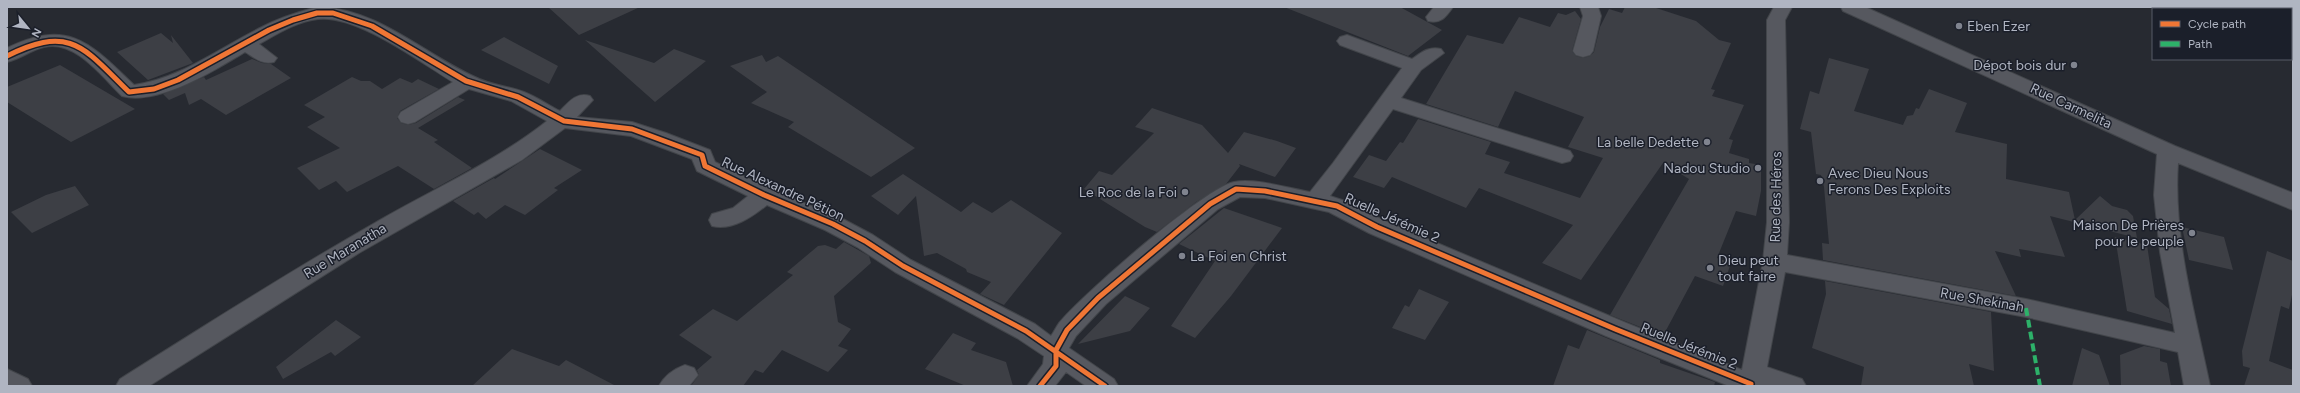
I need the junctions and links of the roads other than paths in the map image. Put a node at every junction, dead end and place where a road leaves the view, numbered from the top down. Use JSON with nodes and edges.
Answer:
{"nodes":[{"id":1,"x":1589,"y":7,"type":"edge"},
{"id":2,"x":1783,"y":7,"type":"edge"},
{"id":3,"x":1850,"y":7,"type":"edge"},
{"id":4,"x":1346,"y":41,"type":"dead end"},
{"id":5,"x":247,"y":44,"type":"junction"},
{"id":6,"x":1583,"y":51,"type":"dead end"},
{"id":7,"x":1434,"y":53,"type":"dead end"},
{"id":8,"x":7,"y":56,"type":"edge"},
{"id":9,"x":267,"y":58,"type":"dead end"},
{"id":10,"x":1414,"y":66,"type":"junction"},
{"id":11,"x":467,"y":82,"type":"junction"},
{"id":12,"x":583,"y":100,"type":"dead end"},
{"id":13,"x":1389,"y":101,"type":"junction"},
{"id":14,"x":408,"y":117,"type":"dead end"},
{"id":15,"x":564,"y":121,"type":"junction"},
{"id":16,"x":2168,"y":151,"type":"junction"},
{"id":17,"x":1562,"y":156,"type":"dead end"},
{"id":18,"x":764,"y":196,"type":"junction"},
{"id":19,"x":1315,"y":200,"type":"junction"},
{"id":20,"x":2293,"y":202,"type":"edge"},
{"id":21,"x":720,"y":220,"type":"dead end"},
{"id":22,"x":1775,"y":261,"type":"junction"},
{"id":23,"x":2188,"y":345,"type":"junction"},
{"id":24,"x":1056,"y":350,"type":"junction"},
{"id":25,"x":7,"y":379,"type":"edge"},
{"id":26,"x":1751,"y":381,"type":"edge"},
{"id":27,"x":19,"y":386,"type":"edge"},
{"id":28,"x":129,"y":386,"type":"edge"},
{"id":29,"x":1040,"y":386,"type":"edge"},
{"id":30,"x":1105,"y":386,"type":"edge"},
{"id":31,"x":1794,"y":386,"type":"edge"},
{"id":32,"x":2197,"y":386,"type":"edge"}],
"edges":[{"from":1,"to":6,"type":"street"},
{"from":2,"to":22,"type":"street","name":"Rue des Héros"},
{"from":3,"to":16,"type":"street","name":"Rue Carmelita"},
{"from":4,"to":10,"type":"street"},
{"from":5,"to":8,"type":"street","name":"Rue Alexandre Pétion"},
{"from":5,"to":9,"type":"street"},
{"from":5,"to":11,"type":"street","name":"Rue Alexandre Pétion"},
{"from":7,"to":10,"type":"street"},
{"from":10,"to":13,"type":"street"},
{"from":11,"to":14,"type":"street"},
{"from":11,"to":15,"type":"street","name":"Rue Alexandre Pétion"},
{"from":12,"to":15,"type":"street","name":"Rue Maranatha"},
{"from":13,"to":17,"type":"street"},
{"from":13,"to":19,"type":"street"},
{"from":15,"to":18,"type":"street","name":"Rue Alexandre Pétion"},
{"from":15,"to":28,"type":"street","name":"Rue Maranatha"},
{"from":16,"to":20,"type":"street","name":"Rue Carmelita"},
{"from":16,"to":23,"type":"street"},
{"from":18,"to":21,"type":"street"},
{"from":18,"to":24,"type":"street","name":"Rue Alexandre Pétion"},
{"from":19,"to":24,"type":"street","name":"Ruelle Jérémie 2"},
{"from":19,"to":26,"type":"street","name":"Ruelle Jérémie 2"},
{"from":22,"to":23,"type":"street","name":"Rue Shekinah"},
{"from":22,"to":26,"type":"street","name":"Rue des Héros"},
{"from":23,"to":32,"type":"street"},
{"from":24,"to":29,"type":"street","name":"Ruelle Jérémie 2"},
{"from":24,"to":30,"type":"street","name":"Rue Alexandre Pétion"},
{"from":25,"to":27,"type":"street"},
{"from":26,"to":31,"type":"street","name":"Ruelle Jérémie 2"}]}
